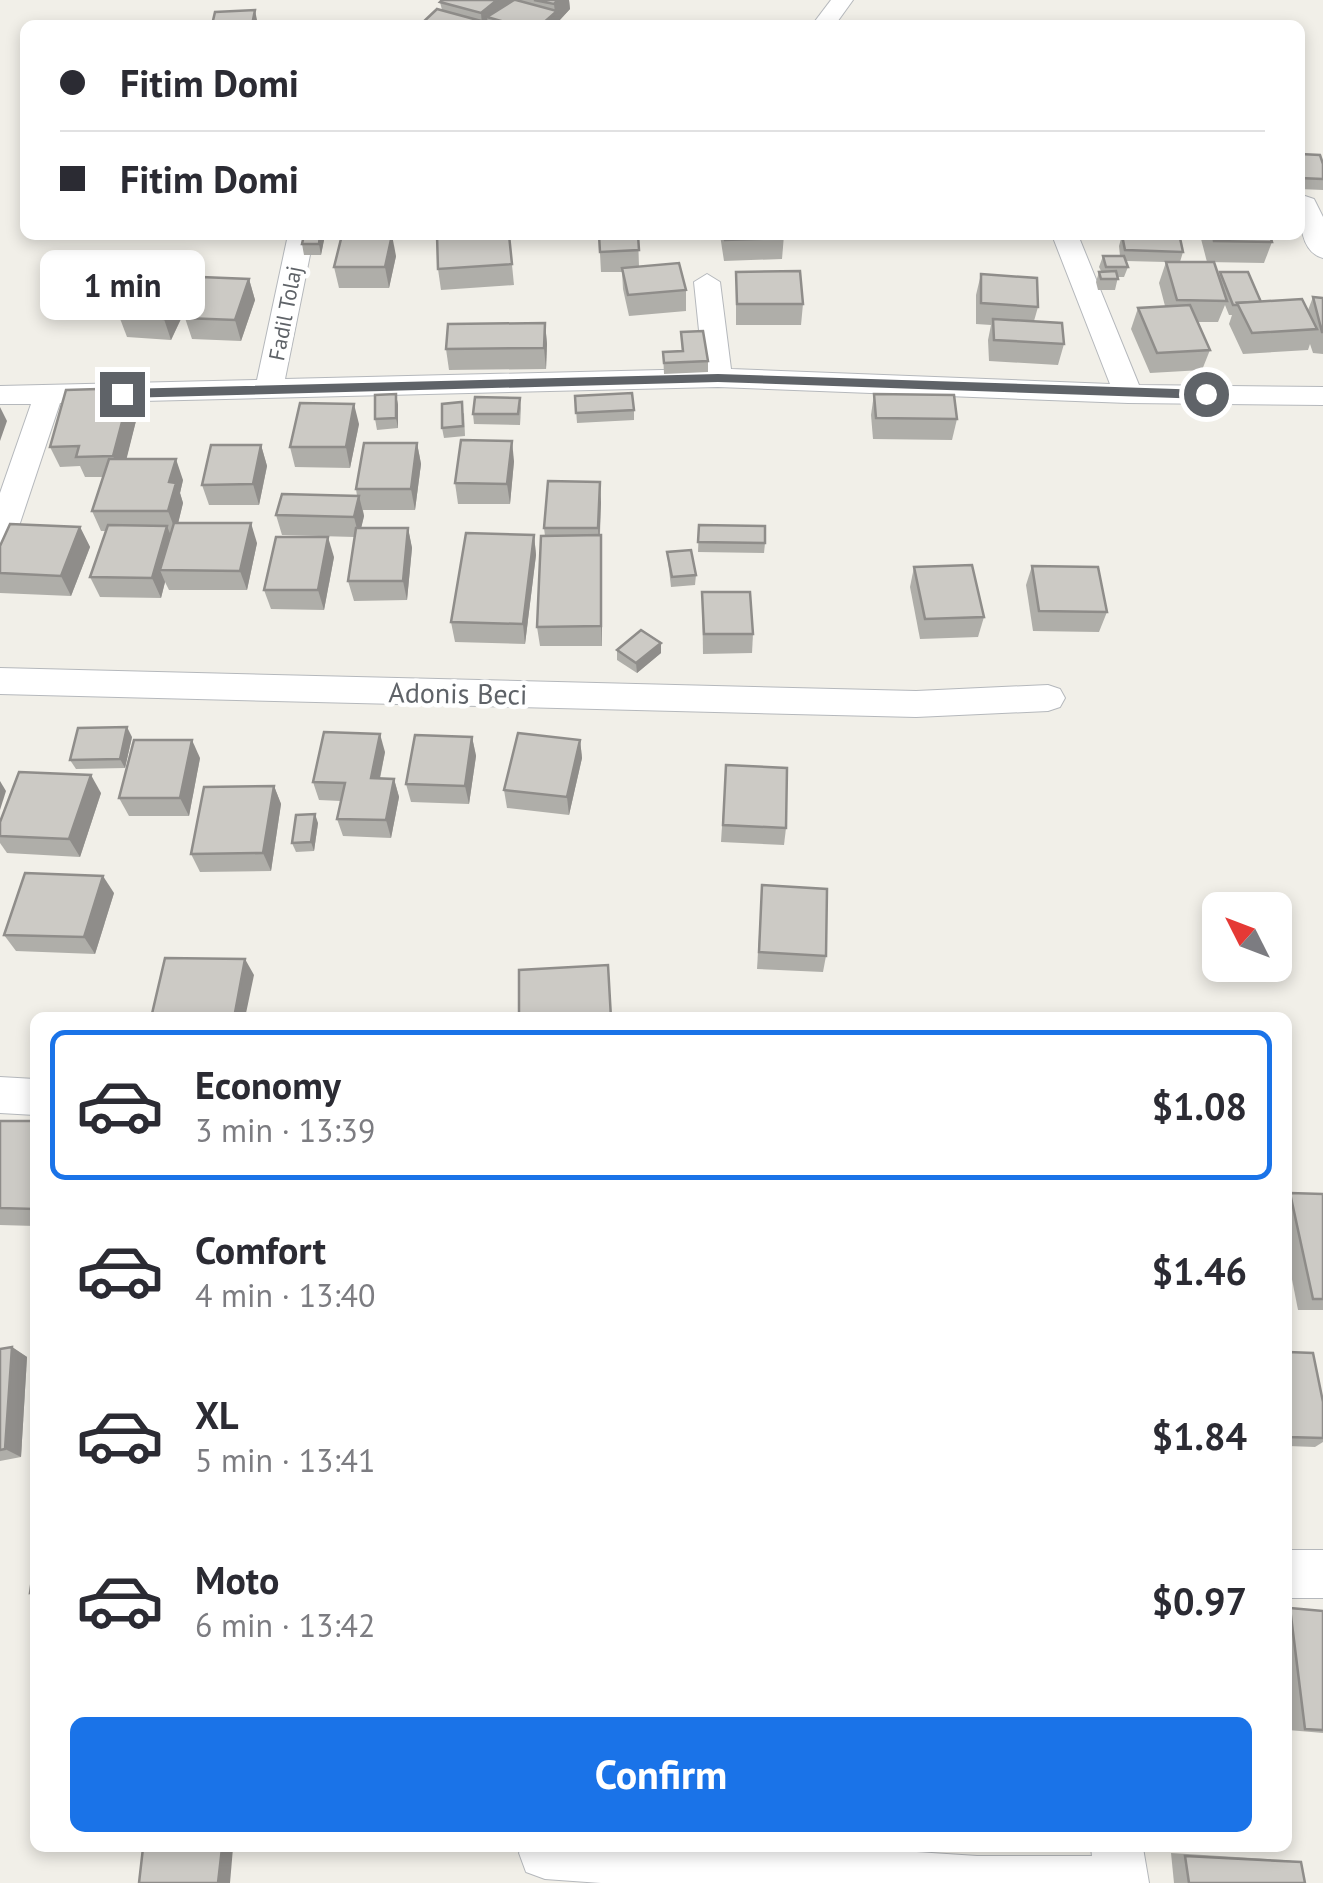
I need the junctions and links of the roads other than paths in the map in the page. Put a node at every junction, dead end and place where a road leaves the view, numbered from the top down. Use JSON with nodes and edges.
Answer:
{"nodes":[{"id":1,"x":842,"y":0,"type":"edge"},
{"id":2,"x":827,"y":20,"type":"edge"},
{"id":3,"x":1305,"y":204,"type":"dead end"},
{"id":4,"x":300,"y":240,"type":"edge"},
{"id":5,"x":1067,"y":240,"type":"edge"},
{"id":6,"x":1323,"y":250,"type":"edge"},
{"id":7,"x":707,"y":282,"type":"dead end"},
{"id":8,"x":718,"y":378,"type":"junction"},
{"id":9,"x":269,"y":390,"type":"junction"},
{"id":10,"x":1128,"y":394,"type":"junction"},
{"id":11,"x":0,"y":395,"type":"edge"},
{"id":12,"x":48,"y":395,"type":"junction"},
{"id":13,"x":1323,"y":396,"type":"edge"},
{"id":14,"x":0,"y":538,"type":"edge"},
{"id":15,"x":0,"y":681,"type":"edge"},
{"id":16,"x":1048,"y":698,"type":"dead end"},
{"id":17,"x":0,"y":1095,"type":"edge"},
{"id":18,"x":30,"y":1097,"type":"edge"},
{"id":19,"x":1292,"y":1574,"type":"edge"},
{"id":20,"x":1323,"y":1574,"type":"edge"},
{"id":21,"x":544,"y":1861,"type":"edge"},
{"id":22,"x":1121,"y":1871,"type":"edge"}],
"edges":[{"from":1,"to":2,"type":"street"},
{"from":3,"to":6,"type":"street"},
{"from":4,"to":9,"type":"street","name":"Fadil Tolaj"},
{"from":5,"to":10,"type":"street"},
{"from":7,"to":8,"type":"street"},
{"from":8,"to":9,"type":"street"},
{"from":8,"to":10,"type":"street"},
{"from":9,"to":12,"type":"street"},
{"from":10,"to":13,"type":"street"},
{"from":11,"to":12,"type":"street"},
{"from":12,"to":14,"type":"street"},
{"from":15,"to":16,"type":"street","name":"Adonis Beci"},
{"from":17,"to":18,"type":"street"},
{"from":19,"to":20,"type":"street"},
{"from":21,"to":22,"type":"street"}]}
